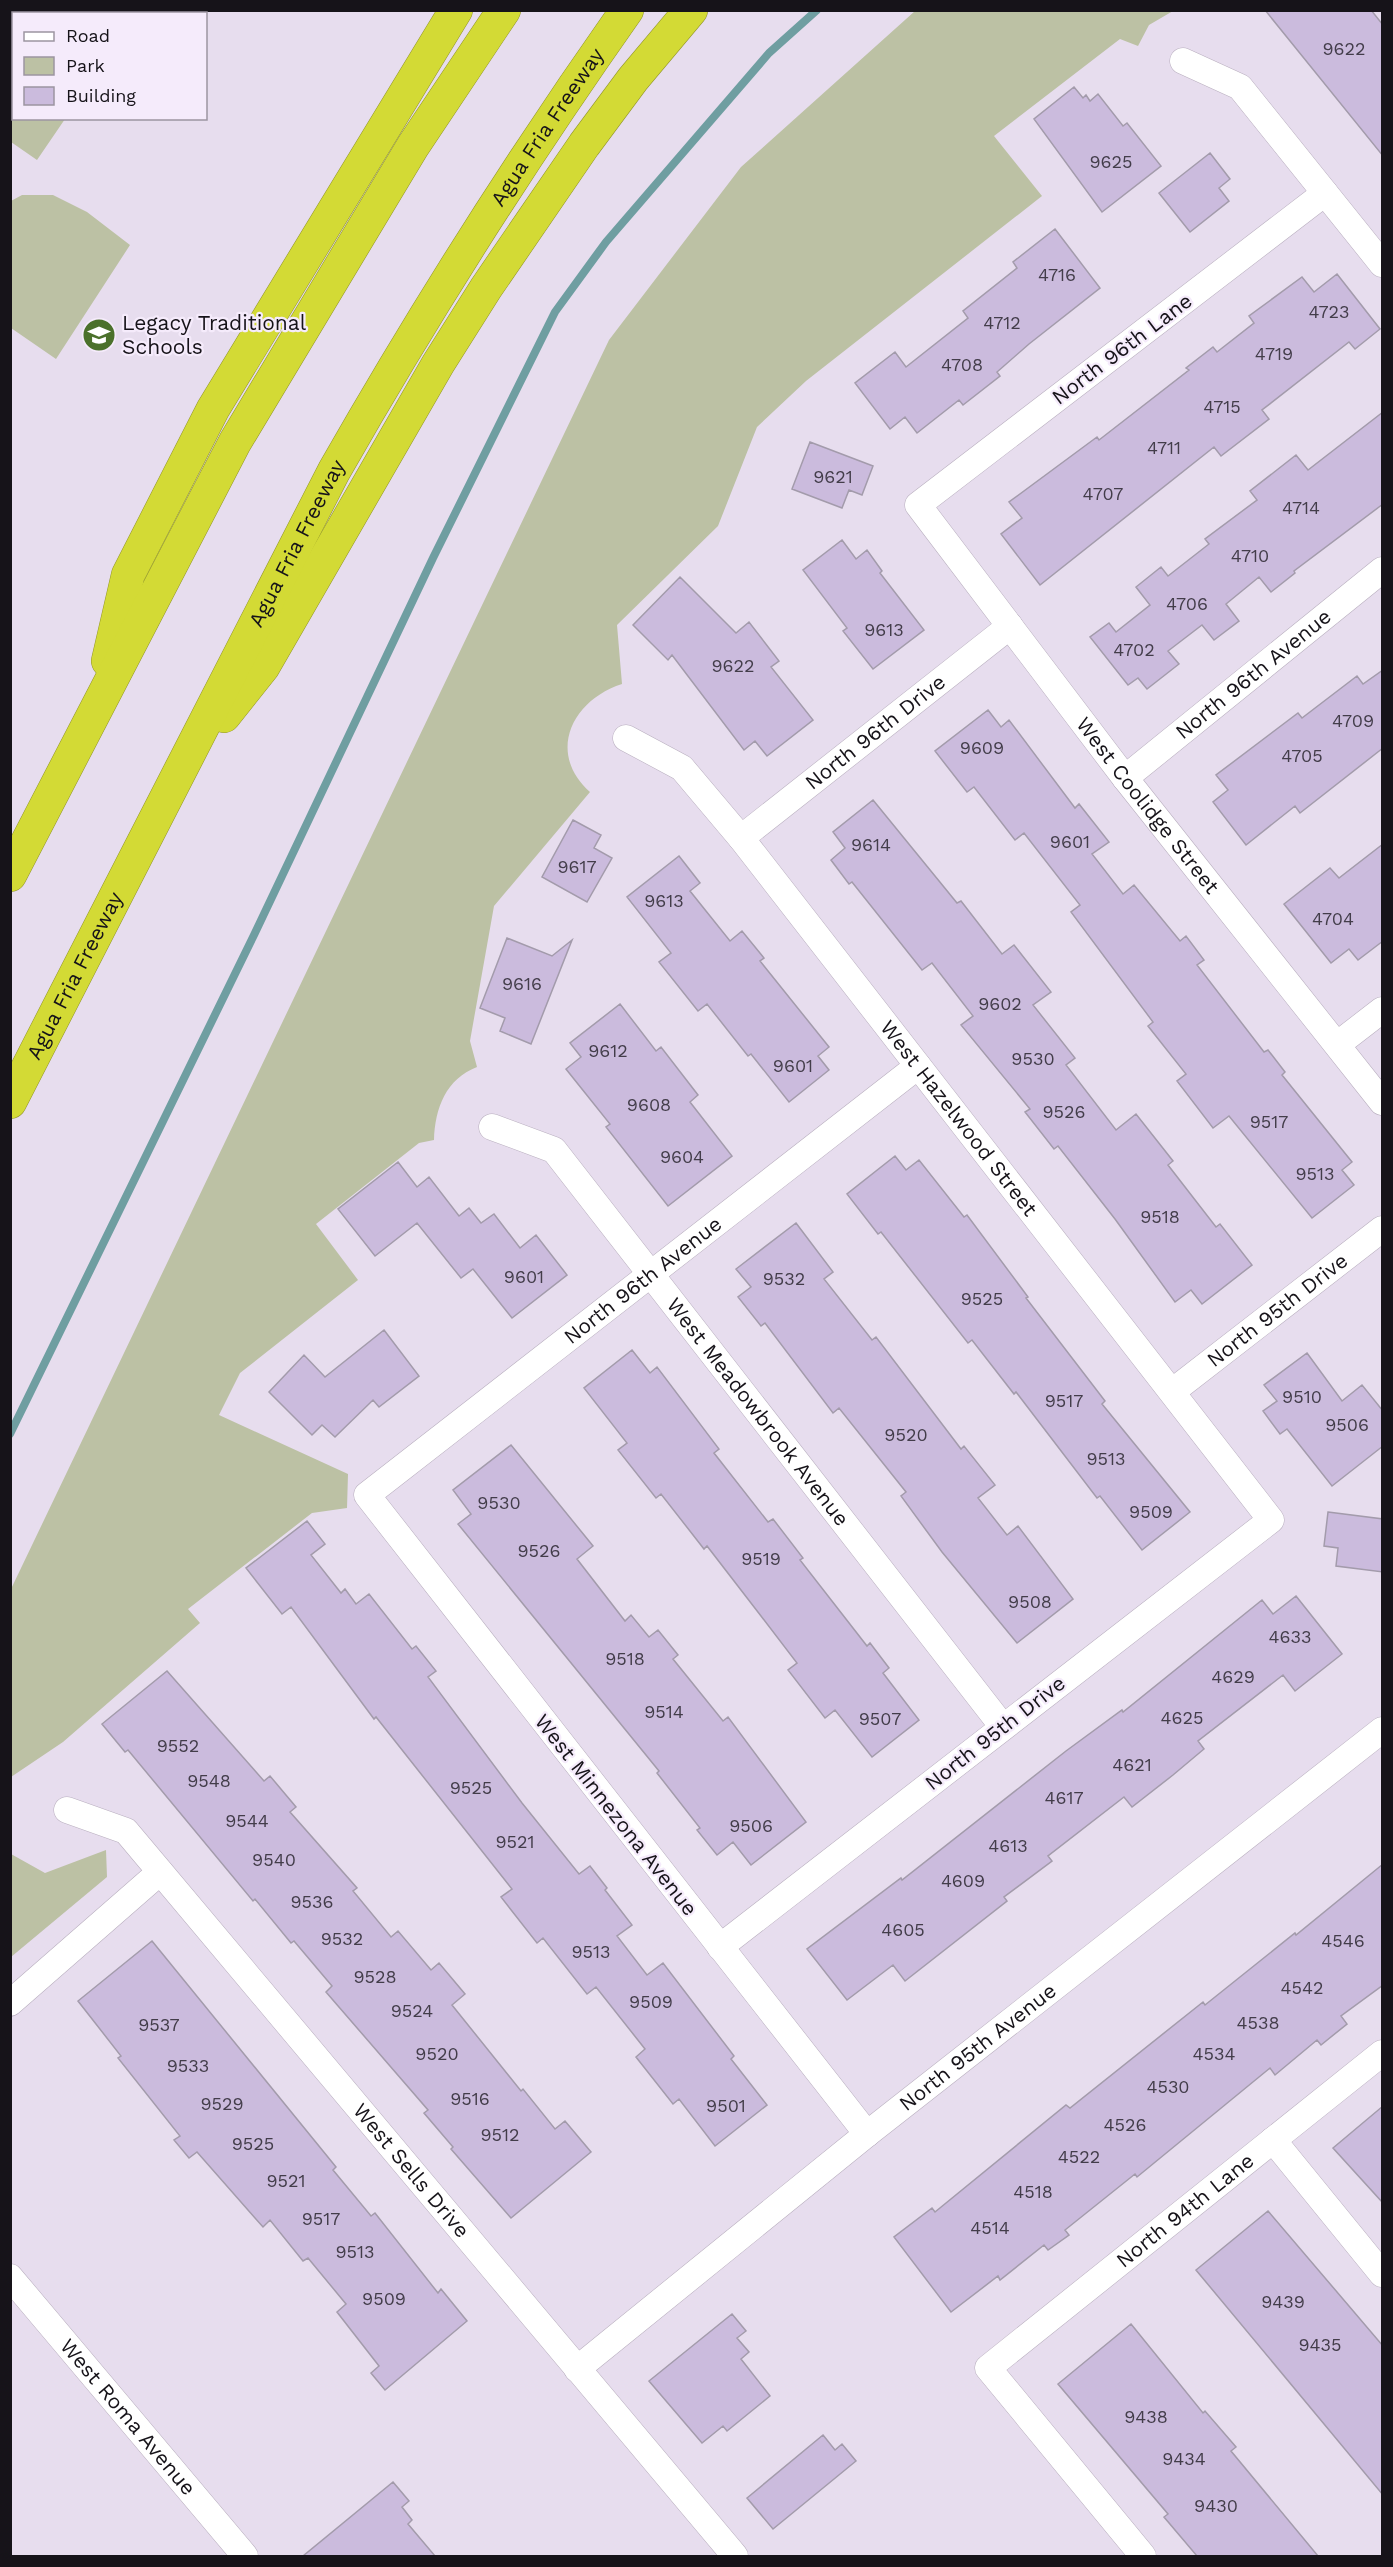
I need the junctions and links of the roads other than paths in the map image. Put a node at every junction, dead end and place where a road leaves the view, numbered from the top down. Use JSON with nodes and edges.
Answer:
{"nodes":[{"id":1,"x":456,"y":10,"type":"edge"},
{"id":2,"x":504,"y":10,"type":"edge"},
{"id":3,"x":627,"y":10,"type":"edge"},
{"id":4,"x":691,"y":10,"type":"edge"},
{"id":5,"x":1183,"y":61,"type":"dead end"},
{"id":6,"x":1325,"y":193,"type":"junction"},
{"id":7,"x":1383,"y":264,"type":"edge"},
{"id":8,"x":918,"y":505,"type":"joint"},
{"id":9,"x":1383,"y":570,"type":"edge"},
{"id":10,"x":1011,"y":626,"type":"junction"},
{"id":11,"x":99,"y":704,"type":"junction"},
{"id":12,"x":626,"y":738,"type":"dead end"},
{"id":13,"x":177,"y":774,"type":"junction"},
{"id":14,"x":1125,"y":778,"type":"junction"},
{"id":15,"x":741,"y":838,"type":"junction"},
{"id":16,"x":10,"y":875,"type":"edge"},
{"id":17,"x":1383,"y":1010,"type":"edge"},
{"id":18,"x":1338,"y":1044,"type":"junction"},
{"id":19,"x":918,"y":1066,"type":"junction"},
{"id":20,"x":10,"y":1102,"type":"edge"},
{"id":21,"x":1383,"y":1102,"type":"edge"},
{"id":22,"x":492,"y":1127,"type":"dead end"},
{"id":23,"x":1383,"y":1229,"type":"edge"},
{"id":24,"x":650,"y":1275,"type":"junction"},
{"id":25,"x":1173,"y":1391,"type":"junction"},
{"id":26,"x":367,"y":1495,"type":"joint"},
{"id":27,"x":1271,"y":1520,"type":"joint"},
{"id":28,"x":1003,"y":1726,"type":"junction"},
{"id":29,"x":1383,"y":1730,"type":"edge"},
{"id":30,"x":67,"y":1810,"type":"dead end"},
{"id":31,"x":160,"y":1872,"type":"junction"},
{"id":32,"x":720,"y":1947,"type":"junction"},
{"id":33,"x":10,"y":2003,"type":"edge"},
{"id":34,"x":1383,"y":2053,"type":"edge"},
{"id":35,"x":867,"y":2134,"type":"junction"},
{"id":36,"x":1273,"y":2140,"type":"junction"},
{"id":37,"x":1383,"y":2274,"type":"edge"},
{"id":38,"x":10,"y":2277,"type":"edge"},
{"id":39,"x":577,"y":2369,"type":"junction"},
{"id":40,"x":245,"y":2556,"type":"edge"},
{"id":41,"x":735,"y":2556,"type":"edge"},
{"id":42,"x":1143,"y":2556,"type":"edge"}],
"edges":[{"from":1,"to":11,"type":"highway"},
{"from":2,"to":11,"type":"highway"},
{"from":3,"to":13,"type":"highway","name":"Agua Fria Freeway"},
{"from":4,"to":13,"type":"highway"},
{"from":5,"to":6,"type":"street"},
{"from":6,"to":7,"type":"street"},
{"from":6,"to":8,"type":"street","name":"North 96th Lane"},
{"from":8,"to":10,"type":"street","name":"West Coolidge Street"},
{"from":9,"to":14,"type":"street","name":"North 96th Avenue"},
{"from":10,"to":14,"type":"street","name":"West Coolidge Street"},
{"from":10,"to":15,"type":"street","name":"North 96th Drive"},
{"from":11,"to":16,"type":"highway"},
{"from":12,"to":15,"type":"street","name":"West Hazelwood Street"},
{"from":13,"to":20,"type":"highway","name":"Agua Fria Freeway"},
{"from":14,"to":18,"type":"street","name":"West Coolidge Street"},
{"from":15,"to":19,"type":"street","name":"West Hazelwood Street"},
{"from":17,"to":18,"type":"street"},
{"from":18,"to":21,"type":"street","name":"West Coolidge Street"},
{"from":19,"to":24,"type":"street","name":"North 96th Avenue"},
{"from":19,"to":25,"type":"street","name":"West Hazelwood Street"},
{"from":22,"to":24,"type":"street","name":"West Meadowbrook Avenue"},
{"from":23,"to":25,"type":"street","name":"North 95th Drive"},
{"from":24,"to":26,"type":"street","name":"North 96th Avenue"},
{"from":24,"to":28,"type":"street","name":"West Meadowbrook Avenue"},
{"from":25,"to":27,"type":"street","name":"West Hazelwood Street"},
{"from":26,"to":32,"type":"street","name":"West Minnezona Avenue"},
{"from":27,"to":28,"type":"street","name":"North 95th Drive"},
{"from":28,"to":32,"type":"street","name":"North 95th Drive"},
{"from":29,"to":35,"type":"street","name":"North 95th Avenue"},
{"from":30,"to":31,"type":"street","name":"West Sells Drive"},
{"from":31,"to":33,"type":"street"},
{"from":31,"to":39,"type":"street","name":"West Sells Drive"},
{"from":32,"to":35,"type":"street","name":"West Minnezona Avenue"},
{"from":34,"to":36,"type":"street","name":"North 94th Lane"},
{"from":35,"to":39,"type":"street","name":"North 95th Avenue"},
{"from":36,"to":37,"type":"street"},
{"from":36,"to":42,"type":"street","name":"North 94th Lane"},
{"from":38,"to":40,"type":"street","name":"West Roma Avenue"},
{"from":39,"to":41,"type":"street","name":"West Sells Drive"}]}
